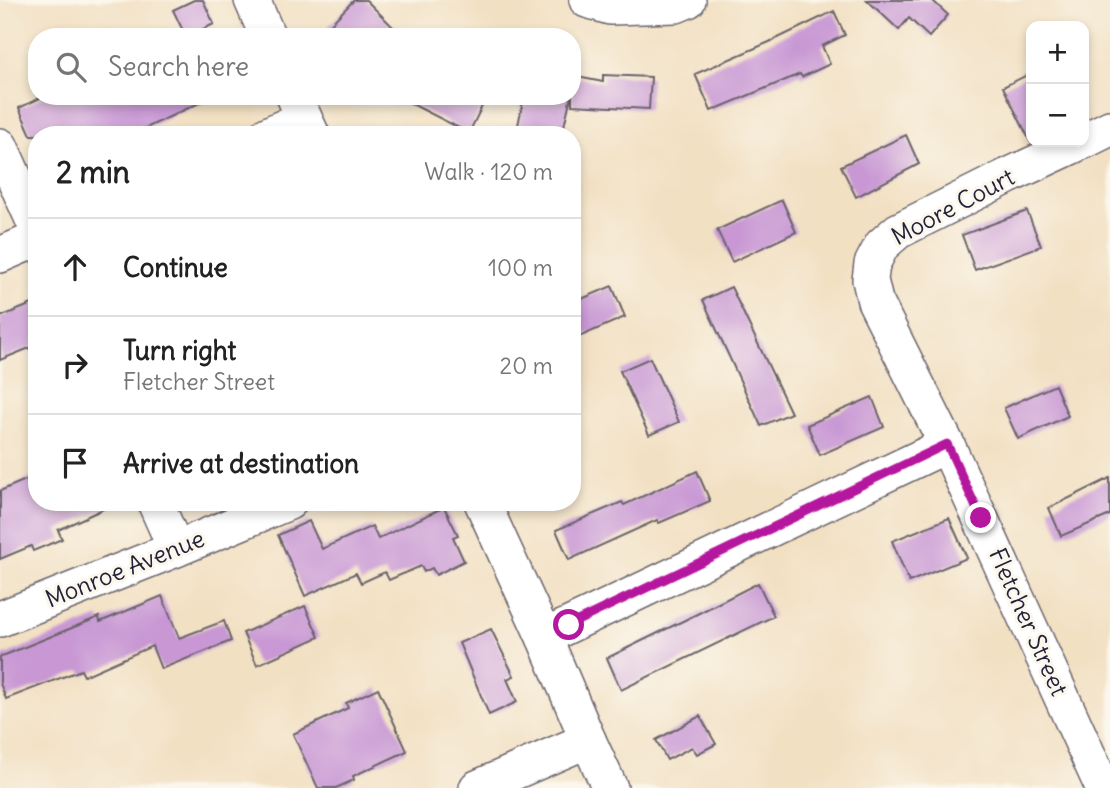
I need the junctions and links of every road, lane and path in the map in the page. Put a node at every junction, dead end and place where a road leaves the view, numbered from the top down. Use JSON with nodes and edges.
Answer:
{"nodes":[{"id":1,"x":252,"y":0,"type":"edge"},
{"id":2,"x":587,"y":0,"type":"edge"},
{"id":3,"x":688,"y":0,"type":"edge"},
{"id":4,"x":264,"y":28,"type":"edge"},
{"id":5,"x":303,"y":116,"type":"edge"},
{"id":6,"x":284,"y":126,"type":"edge"},
{"id":7,"x":1110,"y":128,"type":"edge"},
{"id":8,"x":1089,"y":138,"type":"edge"},
{"id":9,"x":0,"y":146,"type":"edge"},
{"id":10,"x":1069,"y":147,"type":"edge"},
{"id":11,"x":28,"y":208,"type":"edge"},
{"id":12,"x":28,"y":243,"type":"edge"},
{"id":13,"x":0,"y":255,"type":"edge"},
{"id":14,"x":872,"y":264,"type":"joint"},
{"id":15,"x":947,"y":444,"type":"junction"},
{"id":16,"x":160,"y":511,"type":"edge"},
{"id":17,"x":268,"y":511,"type":"edge"},
{"id":18,"x":486,"y":511,"type":"edge"},
{"id":19,"x":176,"y":550,"type":"junction"},
{"id":20,"x":0,"y":619,"type":"edge"},
{"id":21,"x":544,"y":636,"type":"junction"},
{"id":22,"x":588,"y":740,"type":"junction"},
{"id":23,"x":477,"y":788,"type":"edge"},
{"id":24,"x":610,"y":788,"type":"edge"},
{"id":25,"x":1103,"y":788,"type":"edge"}],
"edges":[{"from":1,"to":4,"type":"street"},
{"from":2,"to":3,"type":"street"},
{"from":5,"to":6,"type":"street"},
{"from":7,"to":8,"type":"street","name":"Moore Court"},
{"from":9,"to":11,"type":"street"},
{"from":10,"to":14,"type":"street","name":"Moore Court"},
{"from":12,"to":13,"type":"street"},
{"from":14,"to":15,"type":"street","name":"Fletcher Street"},
{"from":15,"to":21,"type":"street"},
{"from":15,"to":25,"type":"street","name":"Fletcher Street"},
{"from":16,"to":19,"type":"street"},
{"from":17,"to":19,"type":"street","name":"Monroe Avenue"},
{"from":18,"to":21,"type":"street"},
{"from":19,"to":20,"type":"street","name":"Monroe Avenue"},
{"from":21,"to":22,"type":"street"},
{"from":22,"to":23,"type":"street"},
{"from":22,"to":24,"type":"street"}]}
